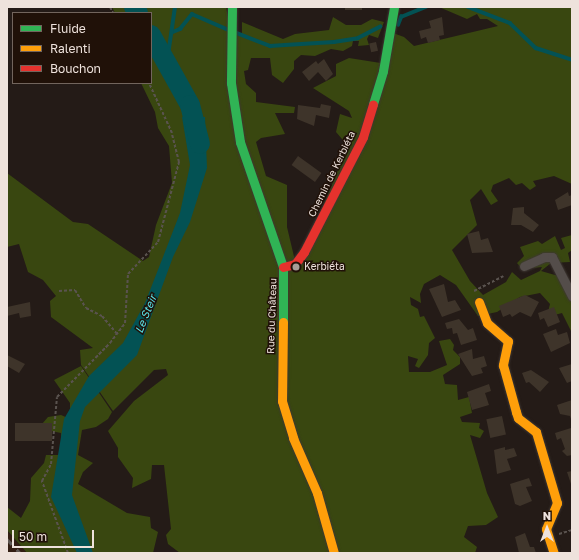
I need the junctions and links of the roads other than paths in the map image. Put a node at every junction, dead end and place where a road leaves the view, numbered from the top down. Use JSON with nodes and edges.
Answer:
{"nodes":[{"id":1,"x":232,"y":7,"type":"edge"},
{"id":2,"x":394,"y":7,"type":"edge"},
{"id":3,"x":524,"y":266,"type":"dead end"},
{"id":4,"x":283,"y":267,"type":"junction"},
{"id":5,"x":572,"y":296,"type":"edge"},
{"id":6,"x":480,"y":302,"type":"dead end"},
{"id":7,"x":334,"y":553,"type":"edge"},
{"id":8,"x":554,"y":553,"type":"edge"}],
"edges":[{"from":1,"to":4,"type":"street","name":"Rue du Château"},
{"from":2,"to":4,"type":"street","name":"Chemin de Kerbiéta"},
{"from":3,"to":5,"type":"street"},
{"from":4,"to":7,"type":"street","name":"Rue du Château"},
{"from":6,"to":8,"type":"street"}]}
